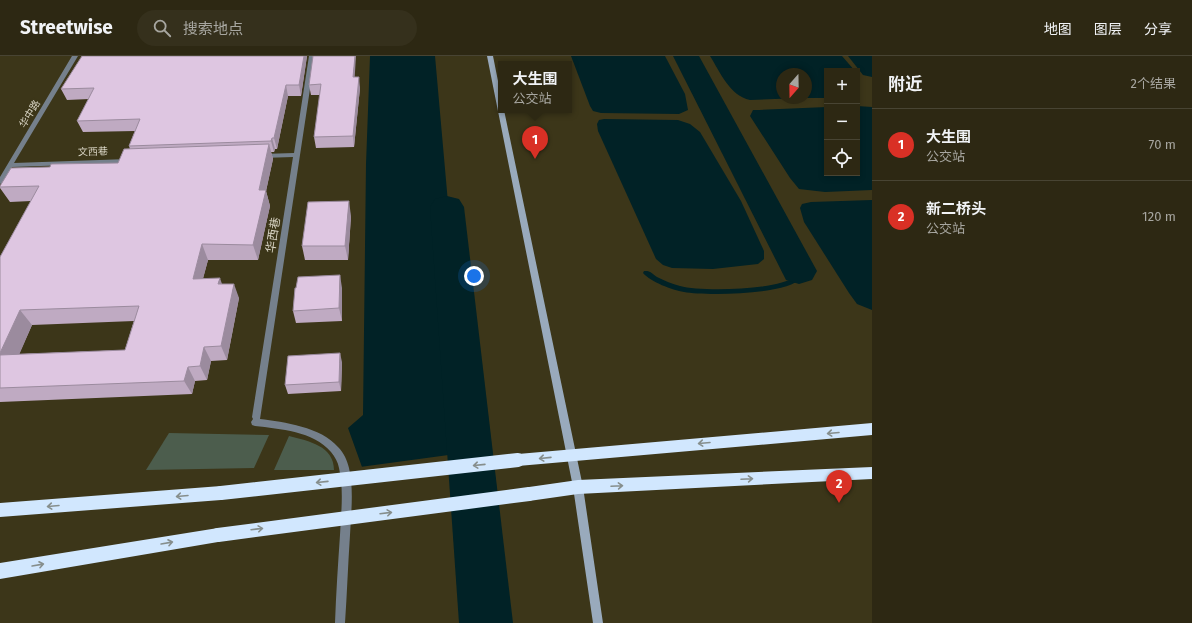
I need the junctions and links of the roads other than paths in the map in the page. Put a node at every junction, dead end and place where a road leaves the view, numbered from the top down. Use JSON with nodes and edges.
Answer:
{"nodes":[{"id":1,"x":75,"y":56,"type":"edge"},
{"id":2,"x":312,"y":56,"type":"edge"},
{"id":3,"x":490,"y":56,"type":"edge"},
{"id":4,"x":498,"y":95,"type":"edge"},
{"id":5,"x":502,"y":113,"type":"edge"},
{"id":6,"x":297,"y":155,"type":"junction"},
{"id":7,"x":257,"y":156,"type":"edge"},
{"id":8,"x":138,"y":160,"type":"edge"},
{"id":9,"x":10,"y":165,"type":"junction"},
{"id":10,"x":0,"y":182,"type":"edge"},
{"id":11,"x":872,"y":429,"type":"edge"},
{"id":12,"x":571,"y":455,"type":"junction"},
{"id":13,"x":872,"y":473,"type":"edge"},
{"id":14,"x":578,"y":487,"type":"junction"},
{"id":15,"x":0,"y":510,"type":"edge"},
{"id":16,"x":0,"y":571,"type":"edge"},
{"id":17,"x":340,"y":623,"type":"edge"},
{"id":18,"x":598,"y":623,"type":"edge"}],
"edges":[{"from":1,"to":9,"type":"street","name":"华中路"},
{"from":2,"to":6,"type":"street","name":"华西巷"},
{"from":3,"to":4,"type":"street"},
{"from":5,"to":12,"type":"street"},
{"from":6,"to":7,"type":"street"},
{"from":6,"to":17,"type":"street","name":"华西巷"},
{"from":8,"to":9,"type":"street","name":"文西巷"},
{"from":9,"to":10,"type":"street","name":"华中路"},
{"from":11,"to":12,"type":"highway","one_way":true},
{"from":12,"to":14,"type":"street"},
{"from":12,"to":15,"type":"highway","one_way":true,"bridge":true},
{"from":14,"to":13,"type":"highway","one_way":true},
{"from":16,"to":14,"type":"highway","one_way":true,"bridge":true},
{"from":14,"to":18,"type":"street"}]}
